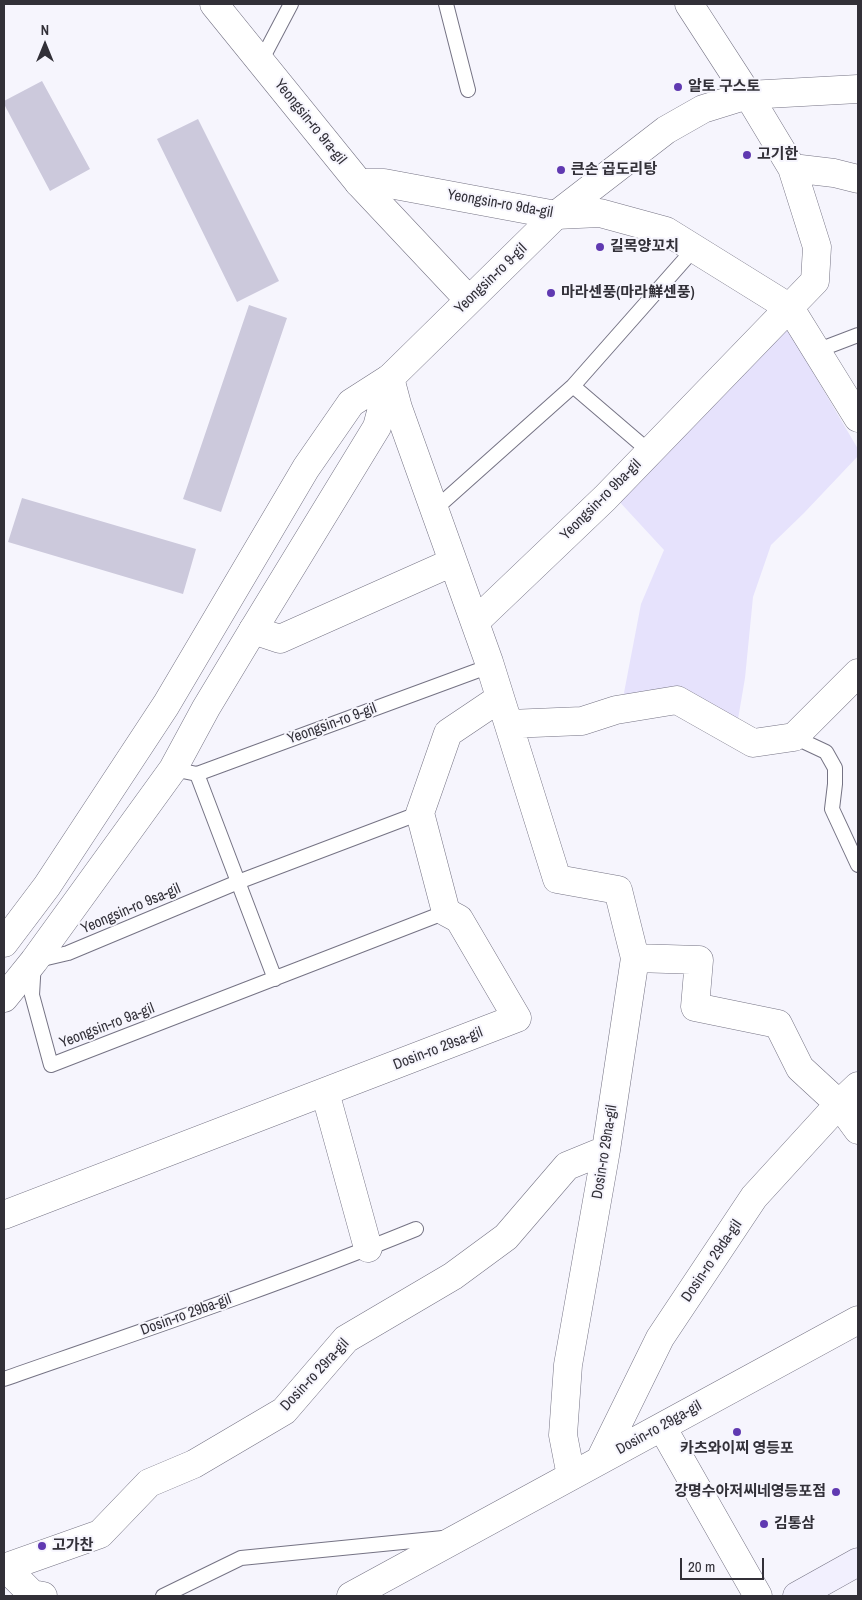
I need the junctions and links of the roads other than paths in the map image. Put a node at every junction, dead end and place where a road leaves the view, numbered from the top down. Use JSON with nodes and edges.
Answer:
{"nodes":[{"id":1,"x":214,"y":4,"type":"edge"},
{"id":2,"x":291,"y":4,"type":"edge"},
{"id":3,"x":446,"y":4,"type":"edge"},
{"id":4,"x":688,"y":4,"type":"edge"},
{"id":5,"x":261,"y":61,"type":"junction"},
{"id":6,"x":858,"y":89,"type":"edge"},
{"id":7,"x":468,"y":90,"type":"dead end"},
{"id":8,"x":748,"y":95,"type":"junction"},
{"id":9,"x":792,"y":168,"type":"junction"},
{"id":10,"x":858,"y":179,"type":"edge"},
{"id":11,"x":360,"y":183,"type":"junction"},
{"id":12,"x":556,"y":215,"type":"junction"},
{"id":13,"x":694,"y":249,"type":"junction"},
{"id":14,"x":469,"y":300,"type":"junction"},
{"id":15,"x":790,"y":308,"type":"junction"},
{"id":16,"x":858,"y":336,"type":"edge"},
{"id":17,"x":816,"y":351,"type":"junction"},
{"id":18,"x":390,"y":378,"type":"junction"},
{"id":19,"x":574,"y":386,"type":"junction"},
{"id":20,"x":858,"y":418,"type":"edge"},
{"id":21,"x":650,"y":452,"type":"junction"},
{"id":22,"x":434,"y":510,"type":"junction"},
{"id":23,"x":453,"y":562,"type":"junction"},
{"id":24,"x":475,"y":622,"type":"junction"},
{"id":25,"x":253,"y":630,"type":"junction"},
{"id":26,"x":490,"y":666,"type":"junction"},
{"id":27,"x":858,"y":673,"type":"edge"},
{"id":28,"x":500,"y":698,"type":"junction"},
{"id":29,"x":509,"y":724,"type":"junction"},
{"id":30,"x":794,"y":737,"type":"junction"},
{"id":31,"x":185,"y":771,"type":"junction"},
{"id":32,"x":420,"y":813,"type":"junction"},
{"id":33,"x":858,"y":865,"type":"edge"},
{"id":34,"x":238,"y":882,"type":"junction"},
{"id":35,"x":446,"y":912,"type":"junction"},
{"id":36,"x":4,"y":942,"type":"edge"},
{"id":37,"x":635,"y":958,"type":"junction"},
{"id":38,"x":34,"y":961,"type":"junction"},
{"id":39,"x":275,"y":979,"type":"junction"},
{"id":40,"x":4,"y":998,"type":"edge"},
{"id":41,"x":858,"y":1086,"type":"edge"},
{"id":42,"x":325,"y":1092,"type":"junction"},
{"id":43,"x":839,"y":1104,"type":"junction"},
{"id":44,"x":858,"y":1130,"type":"edge"},
{"id":45,"x":606,"y":1150,"type":"junction"},
{"id":46,"x":4,"y":1215,"type":"edge"},
{"id":47,"x":416,"y":1229,"type":"dead end"},
{"id":48,"x":368,"y":1248,"type":"junction"},
{"id":49,"x":858,"y":1320,"type":"edge"},
{"id":50,"x":4,"y":1379,"type":"edge"},
{"id":51,"x":662,"y":1427,"type":"junction"},
{"id":52,"x":600,"y":1460,"type":"junction"},
{"id":53,"x":571,"y":1476,"type":"junction"},
{"id":54,"x":461,"y":1536,"type":"junction"},
{"id":55,"x":858,"y":1562,"type":"edge"},
{"id":56,"x":4,"y":1567,"type":"edge"},
{"id":57,"x":43,"y":1596,"type":"edge"},
{"id":58,"x":163,"y":1596,"type":"edge"},
{"id":59,"x":351,"y":1596,"type":"edge"},
{"id":60,"x":758,"y":1596,"type":"edge"},
{"id":61,"x":797,"y":1596,"type":"edge"}],
"edges":[{"from":1,"to":5,"type":"street","name":"Yeongsin-ro 9ra-gil"},
{"from":2,"to":5,"type":"lane"},
{"from":3,"to":7,"type":"lane"},
{"from":4,"to":8,"type":"street"},
{"from":5,"to":11,"type":"street","name":"Yeongsin-ro 9ra-gil"},
{"from":6,"to":8,"type":"street","name":"Yeongsin-ro 9-gil"},
{"from":8,"to":9,"type":"street"},
{"from":8,"to":12,"type":"street","name":"Yeongsin-ro 9-gil"},
{"from":9,"to":10,"type":"street"},
{"from":9,"to":15,"type":"street"},
{"from":11,"to":12,"type":"street","name":"Yeongsin-ro 9da-gil"},
{"from":11,"to":14,"type":"street","name":"Yeongsin-ro 9ra-gil"},
{"from":12,"to":13,"type":"street","name":"Yeongsin-ro 9da-gil"},
{"from":12,"to":14,"type":"street","name":"Yeongsin-ro 9-gil"},
{"from":13,"to":15,"type":"street","name":"Yeongsin-ro 9da-gil"},
{"from":13,"to":19,"type":"lane"},
{"from":14,"to":18,"type":"street","name":"Yeongsin-ro 9-gil"},
{"from":15,"to":17,"type":"street","name":"Yeongsin-ro 9da-gil"},
{"from":15,"to":21,"type":"street"},
{"from":16,"to":17,"type":"lane"},
{"from":17,"to":20,"type":"street","name":"Yeongsin-ro 9da-gil"},
{"from":18,"to":22,"type":"street"},
{"from":18,"to":25,"type":"street"},
{"from":18,"to":36,"type":"street","name":"Yeongsin-ro 9-gil"},
{"from":19,"to":21,"type":"lane","name":"Yeongsin-ro 9ba-gil"},
{"from":19,"to":22,"type":"lane"},
{"from":21,"to":24,"type":"street","name":"Yeongsin-ro 9ba-gil"},
{"from":22,"to":23,"type":"street"},
{"from":23,"to":24,"type":"street"},
{"from":23,"to":25,"type":"street"},
{"from":24,"to":26,"type":"street"},
{"from":25,"to":31,"type":"street"},
{"from":26,"to":28,"type":"street"},
{"from":26,"to":31,"type":"lane","name":"Yeongsin-ro 9-gil"},
{"from":27,"to":30,"type":"street"},
{"from":28,"to":29,"type":"street"},
{"from":28,"to":32,"type":"street"},
{"from":29,"to":30,"type":"street"},
{"from":29,"to":37,"type":"street","name":"Dosin-ro 29na-gil"},
{"from":30,"to":33,"type":"lane"},
{"from":31,"to":34,"type":"lane"},
{"from":31,"to":38,"type":"street"},
{"from":32,"to":34,"type":"lane","name":"Yeongsin-ro 9sa-gil"},
{"from":32,"to":35,"type":"street"},
{"from":34,"to":38,"type":"lane","name":"Yeongsin-ro 9sa-gil"},
{"from":34,"to":39,"type":"lane"},
{"from":35,"to":39,"type":"lane","name":"Yeongsin-ro 9a-gil"},
{"from":35,"to":42,"type":"street","name":"Dosin-ro 29sa-gil"},
{"from":37,"to":43,"type":"street"},
{"from":37,"to":45,"type":"street","name":"Dosin-ro 29na-gil"},
{"from":38,"to":39,"type":"lane","name":"Yeongsin-ro 9a-gil"},
{"from":38,"to":40,"type":"street"},
{"from":41,"to":43,"type":"street","name":"Dosin-ro 29da-gil"},
{"from":42,"to":46,"type":"street","name":"Dosin-ro 29sa-gil"},
{"from":42,"to":48,"type":"street"},
{"from":43,"to":44,"type":"street"},
{"from":43,"to":52,"type":"street","name":"Dosin-ro 29da-gil"},
{"from":45,"to":53,"type":"street","name":"Dosin-ro 29na-gil"},
{"from":45,"to":56,"type":"street","name":"Dosin-ro 29ra-gil"},
{"from":47,"to":48,"type":"lane","name":"Dosin-ro 29ba-gil"},
{"from":48,"to":50,"type":"lane","name":"Dosin-ro 29ba-gil"},
{"from":49,"to":51,"type":"street","name":"Dosin-ro 29ga-gil"},
{"from":51,"to":52,"type":"street","name":"Dosin-ro 29ga-gil"},
{"from":51,"to":60,"type":"street"},
{"from":52,"to":53,"type":"street","name":"Dosin-ro 29ga-gil"},
{"from":53,"to":54,"type":"street","name":"Dosin-ro 29ga-gil"},
{"from":54,"to":58,"type":"lane","name":"Dosin-ro 29ga-gil"},
{"from":54,"to":59,"type":"street","name":"Dosin-ro 29ga-gil"},
{"from":55,"to":61,"type":"main road"},
{"from":56,"to":57,"type":"street"}]}
